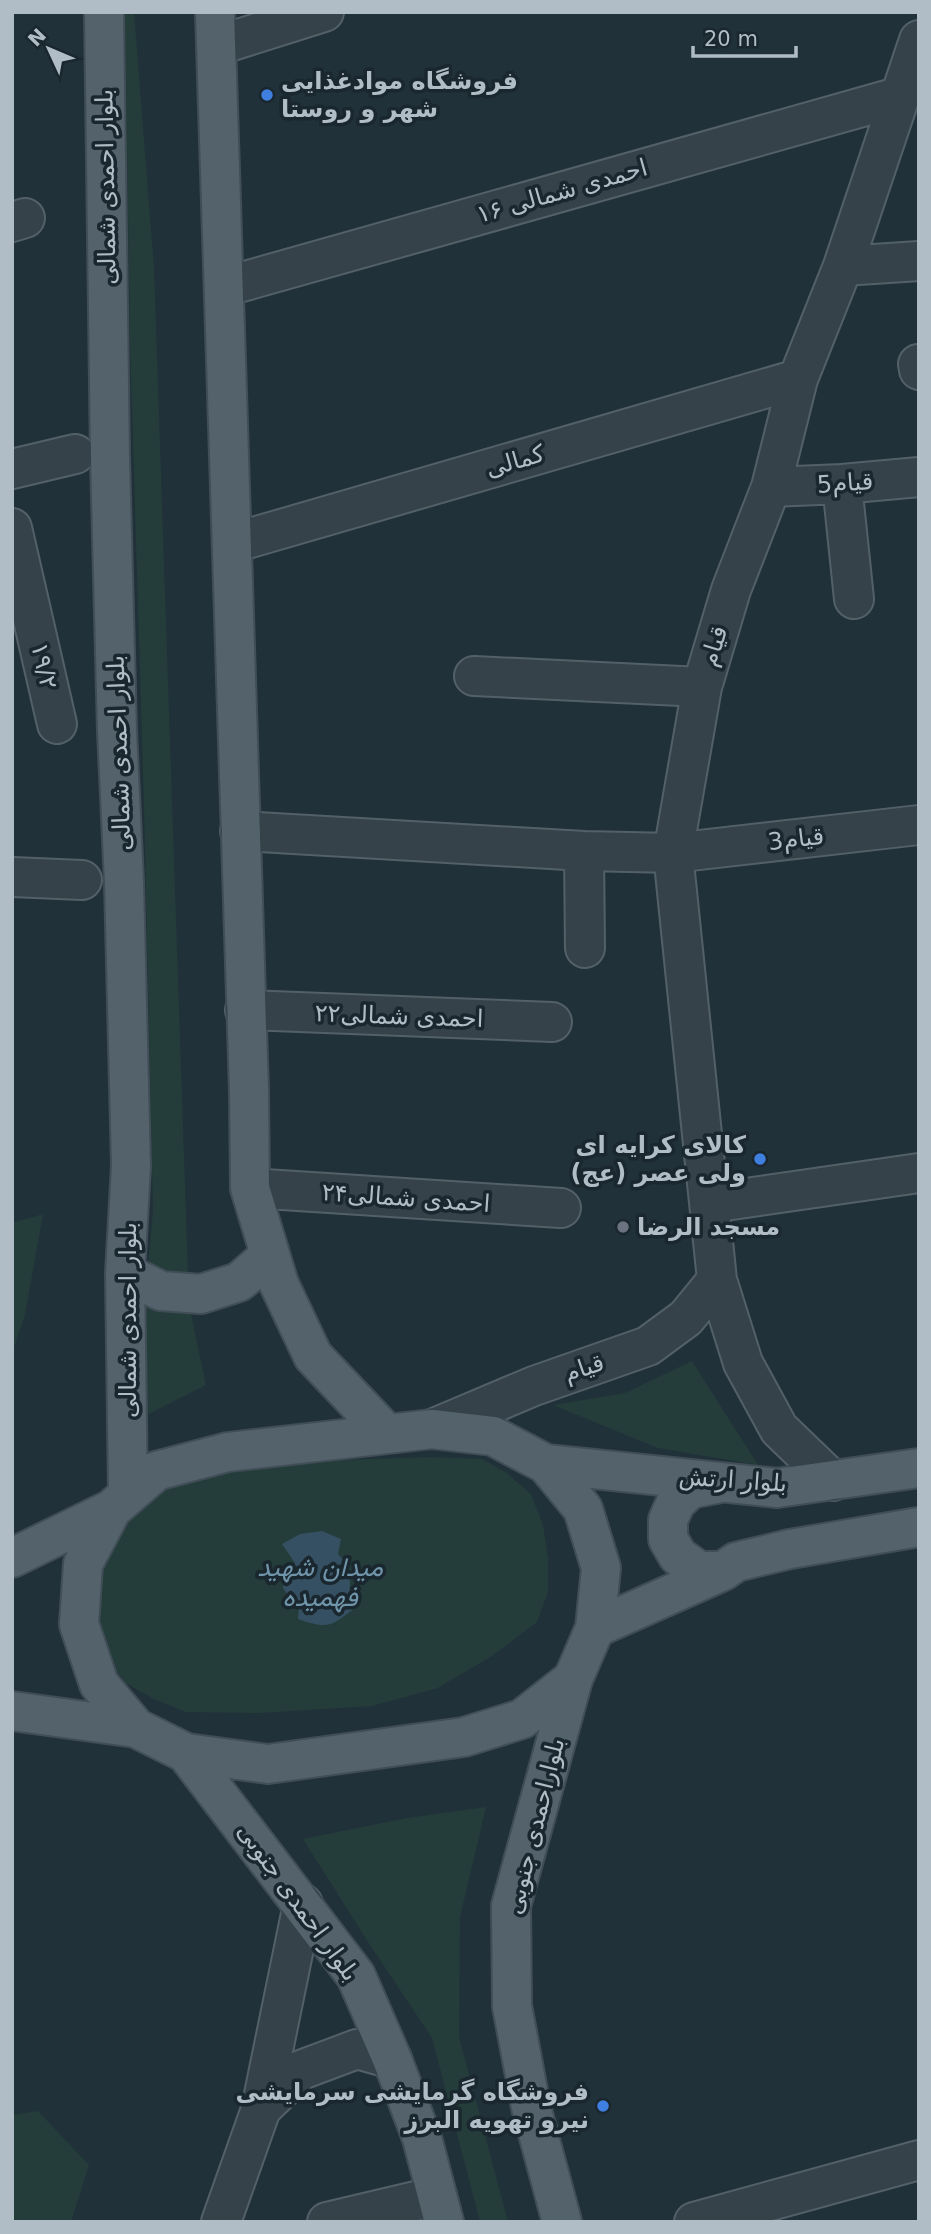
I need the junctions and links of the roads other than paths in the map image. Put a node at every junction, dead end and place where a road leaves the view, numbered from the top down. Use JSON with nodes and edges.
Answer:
{"nodes":[{"id":1,"x":104,"y":12,"type":"edge"},
{"id":2,"x":324,"y":12,"type":"edge"},
{"id":3,"x":216,"y":29,"type":"edge"},
{"id":4,"x":918,"y":43,"type":"edge"},
{"id":5,"x":901,"y":96,"type":"junction"},
{"id":6,"x":919,"y":261,"type":"edge"},
{"id":7,"x":843,"y":266,"type":"junction"},
{"id":8,"x":224,"y":287,"type":"junction"},
{"id":9,"x":918,"y":364,"type":"edge"},
{"id":10,"x":919,"y":370,"type":"edge"},
{"id":11,"x":798,"y":379,"type":"junction"},
{"id":12,"x":75,"y":454,"type":"dead end"},
{"id":13,"x":12,"y":469,"type":"edge"},
{"id":14,"x":919,"y":477,"type":"edge"},
{"id":15,"x":842,"y":484,"type":"junction"},
{"id":16,"x":771,"y":487,"type":"junction"},
{"id":17,"x":12,"y":528,"type":"edge"},
{"id":18,"x":233,"y":543,"type":"junction"},
{"id":19,"x":854,"y":599,"type":"dead end"},
{"id":20,"x":474,"y":676,"type":"dead end"},
{"id":21,"x":702,"y":687,"type":"junction"},
{"id":22,"x":57,"y":723,"type":"dead end"},
{"id":23,"x":919,"y":825,"type":"edge"},
{"id":24,"x":240,"y":831,"type":"junction"},
{"id":25,"x":584,"y":851,"type":"junction"},
{"id":26,"x":673,"y":853,"type":"junction"},
{"id":27,"x":12,"y":877,"type":"edge"},
{"id":28,"x":82,"y":880,"type":"dead end"},
{"id":29,"x":585,"y":948,"type":"dead end"},
{"id":30,"x":245,"y":1010,"type":"junction"},
{"id":31,"x":552,"y":1022,"type":"dead end"},
{"id":32,"x":919,"y":1173,"type":"edge"},
{"id":33,"x":250,"y":1188,"type":"junction"},
{"id":34,"x":711,"y":1203,"type":"junction"},
{"id":35,"x":561,"y":1208,"type":"dead end"},
{"id":36,"x":270,"y":1256,"type":"junction"},
{"id":37,"x":125,"y":1273,"type":"junction"},
{"id":38,"x":717,"y":1280,"type":"junction"},
{"id":39,"x":432,"y":1429,"type":"junction"},
{"id":40,"x":387,"y":1434,"type":"junction"},
{"id":41,"x":546,"y":1464,"type":"junction"},
{"id":42,"x":919,"y":1468,"type":"edge"},
{"id":43,"x":833,"y":1481,"type":"junction"},
{"id":44,"x":726,"y":1482,"type":"junction"},
{"id":45,"x":120,"y":1502,"type":"junction"},
{"id":46,"x":919,"y":1527,"type":"edge"},
{"id":47,"x":12,"y":1558,"type":"edge"},
{"id":48,"x":723,"y":1571,"type":"junction"},
{"id":49,"x":595,"y":1628,"type":"junction"},
{"id":50,"x":573,"y":1679,"type":"junction"},
{"id":51,"x":12,"y":1712,"type":"edge"},
{"id":52,"x":136,"y":1727,"type":"junction"},
{"id":53,"x":186,"y":1753,"type":"junction"},
{"id":54,"x":303,"y":1904,"type":"junction"},
{"id":55,"x":392,"y":2059,"type":"junction"},
{"id":56,"x":261,"y":2109,"type":"junction"},
{"id":57,"x":919,"y":2160,"type":"edge"},
{"id":58,"x":440,"y":2209,"type":"edge"},
{"id":59,"x":221,"y":2222,"type":"edge"},
{"id":60,"x":327,"y":2222,"type":"edge"},
{"id":61,"x":562,"y":2222,"type":"edge"},
{"id":62,"x":694,"y":2222,"type":"edge"}],
"edges":[{"from":1,"to":37,"type":"main road","name":"بلوار احمدی شمالی"},
{"from":2,"to":3,"type":"street"},
{"from":3,"to":8,"type":"main road"},
{"from":4,"to":5,"type":"street","name":"قیام"},
{"from":5,"to":7,"type":"street","name":"قیام"},
{"from":5,"to":8,"type":"street","name":"احمدی شمالی ۱۶"},
{"from":6,"to":7,"type":"street"},
{"from":7,"to":11,"type":"street","name":"قیام"},
{"from":8,"to":18,"type":"main road"},
{"from":9,"to":10,"type":"street"},
{"from":11,"to":16,"type":"street","name":"قیام"},
{"from":11,"to":18,"type":"street","name":"کمالی"},
{"from":12,"to":13,"type":"street"},
{"from":14,"to":15,"type":"street","name":"قیام5"},
{"from":15,"to":16,"type":"street","name":"قیام5"},
{"from":15,"to":19,"type":"street"},
{"from":16,"to":21,"type":"street","name":"قیام"},
{"from":17,"to":22,"type":"street","name":"۱۹/۲"},
{"from":18,"to":24,"type":"main road"},
{"from":20,"to":21,"type":"street"},
{"from":21,"to":26,"type":"street","name":"قیام"},
{"from":23,"to":26,"type":"street","name":"قیام3"},
{"from":24,"to":25,"type":"street","name":"قیام3"},
{"from":24,"to":30,"type":"main road"},
{"from":25,"to":26,"type":"street","name":"قیام3"},
{"from":25,"to":29,"type":"street"},
{"from":26,"to":34,"type":"street","name":"قیام"},
{"from":27,"to":28,"type":"street"},
{"from":30,"to":31,"type":"street","name":"احمدی شمالی۲۲"},
{"from":30,"to":33,"type":"main road"},
{"from":32,"to":34,"type":"street"},
{"from":33,"to":35,"type":"street","name":"احمدی شمالی۲۴"},
{"from":33,"to":36,"type":"main road"},
{"from":34,"to":38,"type":"street","name":"قیام"},
{"from":36,"to":37,"type":"main road"},
{"from":36,"to":40,"type":"main road"},
{"from":37,"to":45,"type":"main road","name":"بلوار احمدی شمالی"},
{"from":38,"to":39,"type":"street","name":"قیام"},
{"from":38,"to":43,"type":"street","name":"قیام"},
{"from":39,"to":40,"type":"main road"},
{"from":39,"to":41,"type":"main road"},
{"from":40,"to":45,"type":"main road"},
{"from":41,"to":44,"type":"main road","name":"بلوار ارتش"},
{"from":41,"to":49,"type":"main road","name":"بلواراحمدی جنوبی"},
{"from":42,"to":43,"type":"main road","name":"بلوار ارتش"},
{"from":43,"to":44,"type":"main road","name":"بلوار ارتش"},
{"from":44,"to":48,"type":"main road"},
{"from":45,"to":47,"type":"main road"},
{"from":45,"to":52,"type":"main road"},
{"from":46,"to":48,"type":"main road"},
{"from":48,"to":49,"type":"main road"},
{"from":49,"to":50,"type":"main road","name":"بلواراحمدی جنوبی"},
{"from":50,"to":53,"type":"main road"},
{"from":50,"to":61,"type":"main road","name":"بلواراحمدی جنوبی"},
{"from":51,"to":52,"type":"main road"},
{"from":52,"to":53,"type":"main road"},
{"from":53,"to":54,"type":"main road","name":"بلوار احمدی جنوبی"},
{"from":54,"to":55,"type":"main road","name":"بلوار احمدی جنوبی"},
{"from":54,"to":56,"type":"street"},
{"from":55,"to":56,"type":"street"},
{"from":55,"to":58,"type":"main road","name":"بلوار احمدی جنوبی"},
{"from":56,"to":59,"type":"street"},
{"from":57,"to":62,"type":"street"},
{"from":58,"to":60,"type":"street"}]}
